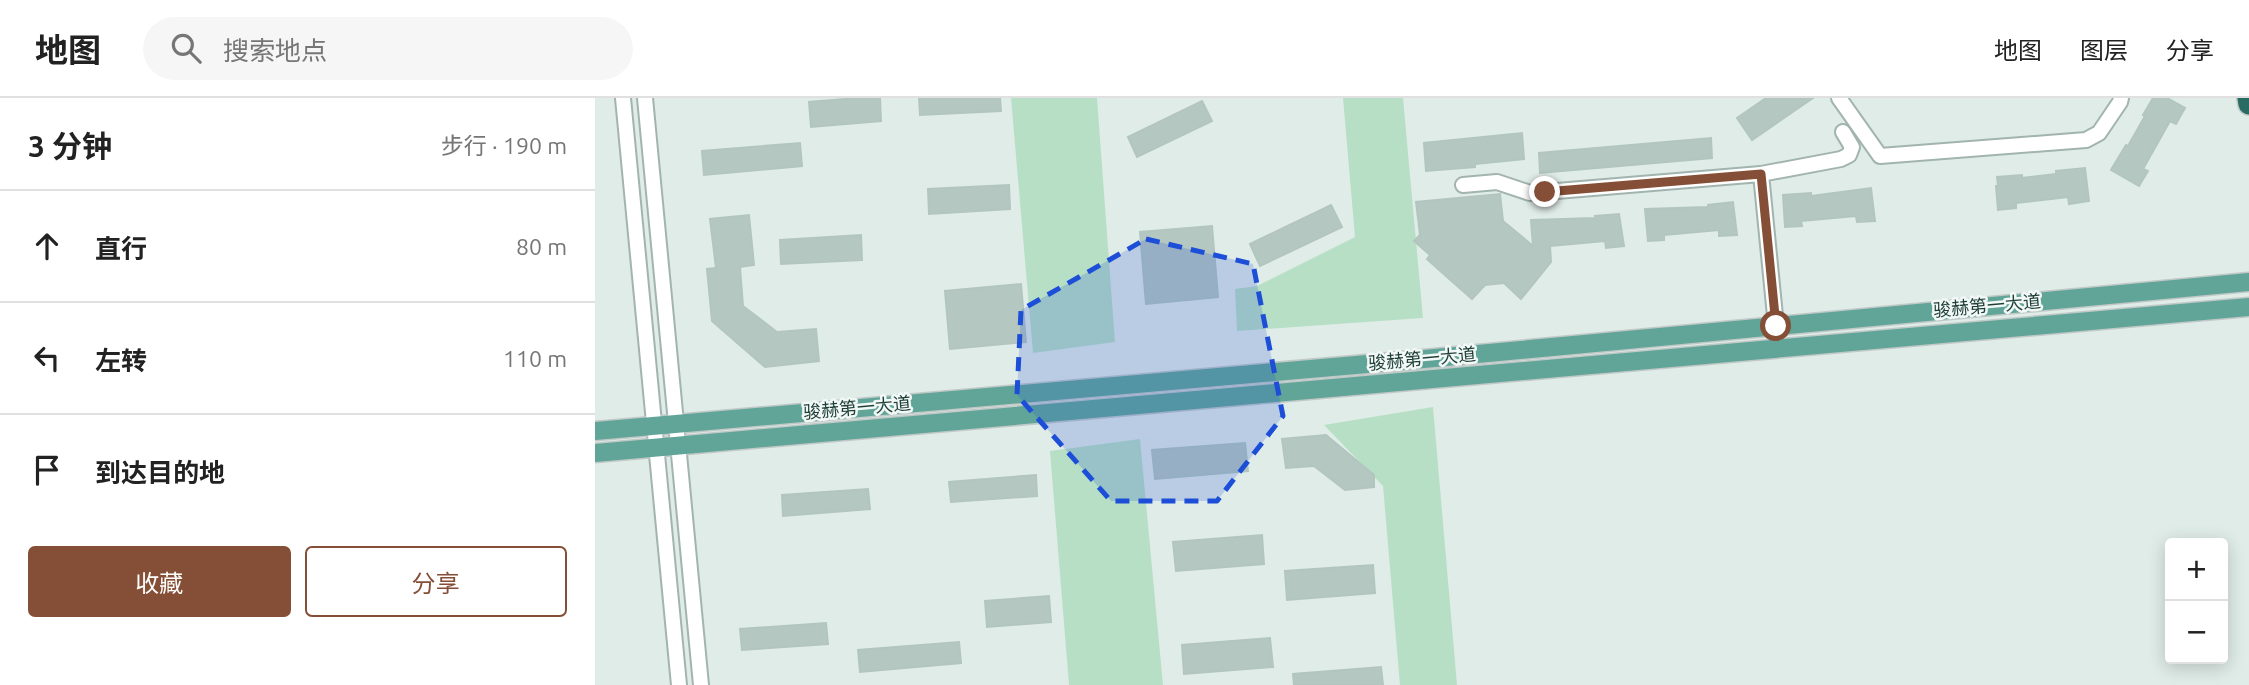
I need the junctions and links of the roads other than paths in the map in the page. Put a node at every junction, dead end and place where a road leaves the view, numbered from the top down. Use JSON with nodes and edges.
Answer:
{"nodes":[{"id":1,"x":623,"y":98,"type":"edge"},
{"id":2,"x":645,"y":98,"type":"edge"},
{"id":3,"x":1839,"y":98,"type":"edge"},
{"id":4,"x":2121,"y":98,"type":"edge"},
{"id":5,"x":2248,"y":98,"type":"edge"},
{"id":6,"x":2249,"y":104,"type":"edge"},
{"id":7,"x":1843,"y":132,"type":"dead end"},
{"id":8,"x":1761,"y":174,"type":"junction"},
{"id":9,"x":1463,"y":185,"type":"dead end"},
{"id":10,"x":2249,"y":282,"type":"edge"},
{"id":11,"x":2249,"y":307,"type":"edge"},
{"id":12,"x":1776,"y":326,"type":"junction"},
{"id":13,"x":675,"y":424,"type":"junction"},
{"id":14,"x":653,"y":426,"type":"junction"},
{"id":15,"x":595,"y":431,"type":"edge"},
{"id":16,"x":677,"y":445,"type":"junction"},
{"id":17,"x":656,"y":447,"type":"junction"},
{"id":18,"x":595,"y":453,"type":"edge"},
{"id":19,"x":679,"y":685,"type":"edge"},
{"id":20,"x":701,"y":685,"type":"edge"}],
"edges":[{"from":1,"to":14,"type":"street"},
{"from":2,"to":13,"type":"street"},
{"from":3,"to":4,"type":"street"},
{"from":5,"to":6,"type":"highway"},
{"from":7,"to":8,"type":"street"},
{"from":8,"to":9,"type":"street"},
{"from":8,"to":12,"type":"street"},
{"from":10,"to":12,"type":"main road","name":"骏赫第一大道"},
{"from":11,"to":16,"type":"main road","name":"骏赫第一大道"},
{"from":12,"to":13,"type":"main road","name":"骏赫第一大道"},
{"from":13,"to":14,"type":"main road","name":"骏赫第一大道"},
{"from":13,"to":16,"type":"street"},
{"from":14,"to":15,"type":"main road","name":"骏赫第一大道"},
{"from":14,"to":17,"type":"street"},
{"from":16,"to":17,"type":"main road","name":"骏赫第一大道"},
{"from":16,"to":20,"type":"street"},
{"from":17,"to":18,"type":"main road","name":"骏赫第一大道"},
{"from":17,"to":19,"type":"street"}]}
